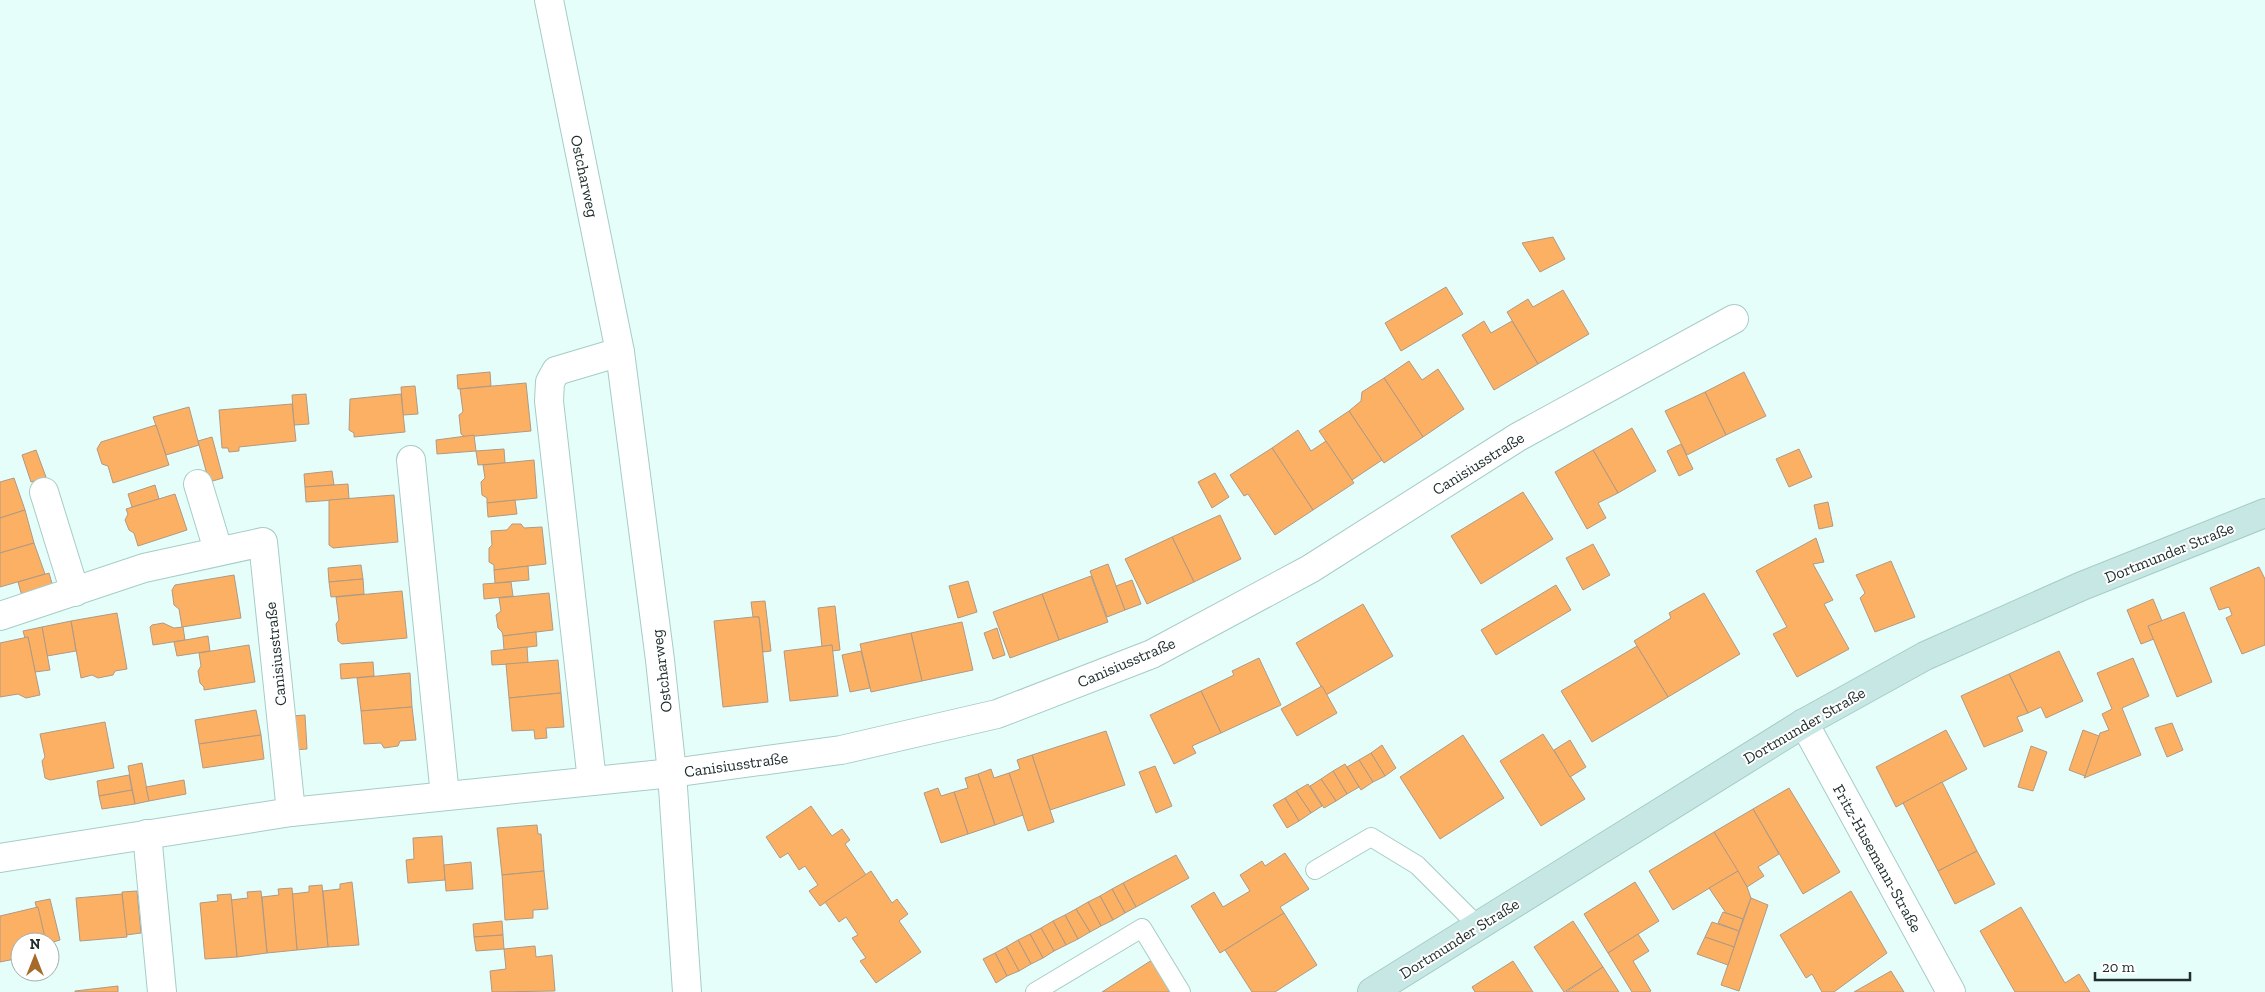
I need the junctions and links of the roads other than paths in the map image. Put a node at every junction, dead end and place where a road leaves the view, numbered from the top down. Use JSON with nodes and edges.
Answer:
{"nodes":[{"id":1,"x":548,"y":0,"type":"edge"},
{"id":2,"x":1734,"y":320,"type":"dead end"},
{"id":3,"x":620,"y":352,"type":"junction"},
{"id":4,"x":411,"y":460,"type":"dead end"},
{"id":5,"x":198,"y":484,"type":"dead end"},
{"id":6,"x":44,"y":492,"type":"dead end"},
{"id":7,"x":2265,"y":513,"type":"edge"},
{"id":8,"x":218,"y":550,"type":"junction"},
{"id":9,"x":75,"y":592,"type":"junction"},
{"id":10,"x":0,"y":616,"type":"edge"},
{"id":11,"x":1804,"y":723,"type":"junction"},
{"id":12,"x":672,"y":773,"type":"junction"},
{"id":13,"x":592,"y":781,"type":"junction"},
{"id":14,"x":445,"y":796,"type":"junction"},
{"id":15,"x":291,"y":812,"type":"junction"},
{"id":16,"x":147,"y":834,"type":"junction"},
{"id":17,"x":0,"y":858,"type":"edge"},
{"id":18,"x":1316,"y":870,"type":"dead end"},
{"id":19,"x":1478,"y":926,"type":"junction"},
{"id":20,"x":162,"y":992,"type":"edge"},
{"id":21,"x":687,"y":992,"type":"edge"},
{"id":22,"x":1035,"y":992,"type":"edge"},
{"id":23,"x":1181,"y":992,"type":"edge"},
{"id":24,"x":1372,"y":992,"type":"edge"},
{"id":25,"x":1951,"y":992,"type":"edge"}],
"edges":[{"from":1,"to":3,"type":"street","name":"Ostcharweg"},
{"from":2,"to":12,"type":"street","name":"Canisiusstraße"},
{"from":3,"to":12,"type":"street","name":"Ostcharweg"},
{"from":3,"to":13,"type":"street"},
{"from":4,"to":14,"type":"street"},
{"from":5,"to":8,"type":"street"},
{"from":6,"to":9,"type":"street"},
{"from":7,"to":11,"type":"main road","name":"Dortmunder Straße"},
{"from":8,"to":9,"type":"street","name":"Canisiusstraße"},
{"from":8,"to":15,"type":"street","name":"Canisiusstraße"},
{"from":9,"to":10,"type":"street","name":"Canisiusstraße"},
{"from":11,"to":19,"type":"main road","name":"Dortmunder Straße"},
{"from":11,"to":25,"type":"street","name":"Fritz-Husemann-Straße"},
{"from":12,"to":13,"type":"street","name":"Canisiusstraße"},
{"from":12,"to":21,"type":"street","name":"Ostcharweg"},
{"from":13,"to":14,"type":"street","name":"Canisiusstraße"},
{"from":14,"to":15,"type":"street","name":"Canisiusstraße"},
{"from":15,"to":16,"type":"street","name":"Canisiusstraße"},
{"from":16,"to":17,"type":"street","name":"Canisiusstraße"},
{"from":16,"to":20,"type":"street"},
{"from":18,"to":19,"type":"lane"},
{"from":19,"to":24,"type":"main road","name":"Dortmunder Straße"},
{"from":22,"to":23,"type":"lane"}]}
